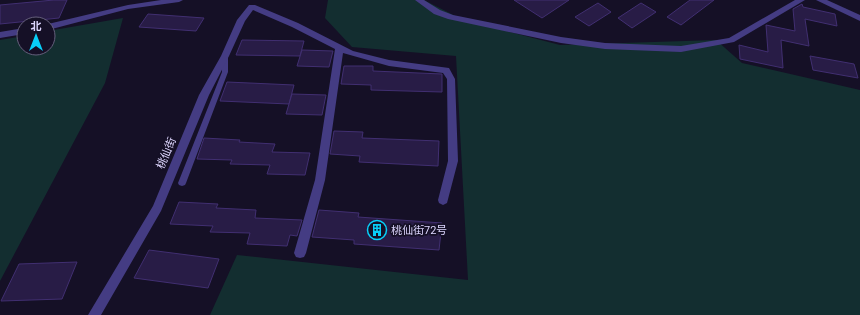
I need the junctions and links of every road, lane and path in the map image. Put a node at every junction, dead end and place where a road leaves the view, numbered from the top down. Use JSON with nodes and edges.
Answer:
{"nodes":[{"id":1,"x":179,"y":0,"type":"edge"},
{"id":2,"x":419,"y":0,"type":"edge"},
{"id":3,"x":801,"y":0,"type":"edge"},
{"id":4,"x":820,"y":0,"type":"edge"},
{"id":5,"x":250,"y":4,"type":"edge"},
{"id":6,"x":860,"y":18,"type":"edge"},
{"id":7,"x":56,"y":25,"type":"edge"},
{"id":8,"x":16,"y":32,"type":"edge"},
{"id":9,"x":0,"y":35,"type":"edge"},
{"id":10,"x":340,"y":48,"type":"junction"},
{"id":11,"x":225,"y":56,"type":"junction"},
{"id":12,"x":182,"y":183,"type":"dead end"},
{"id":13,"x":443,"y":200,"type":"dead end"},
{"id":14,"x":300,"y":253,"type":"dead end"},
{"id":15,"x":94,"y":315,"type":"edge"}],
"edges":[{"from":1,"to":7,"type":"street"},
{"from":2,"to":3,"type":"street"},
{"from":4,"to":6,"type":"street"},
{"from":5,"to":10,"type":"street"},
{"from":5,"to":11,"type":"street","name":"桃仙街"},
{"from":8,"to":9,"type":"street"},
{"from":10,"to":13,"type":"street"},
{"from":10,"to":14,"type":"street"},
{"from":11,"to":12,"type":"lane"},
{"from":11,"to":15,"type":"street","name":"桃仙街"}]}
